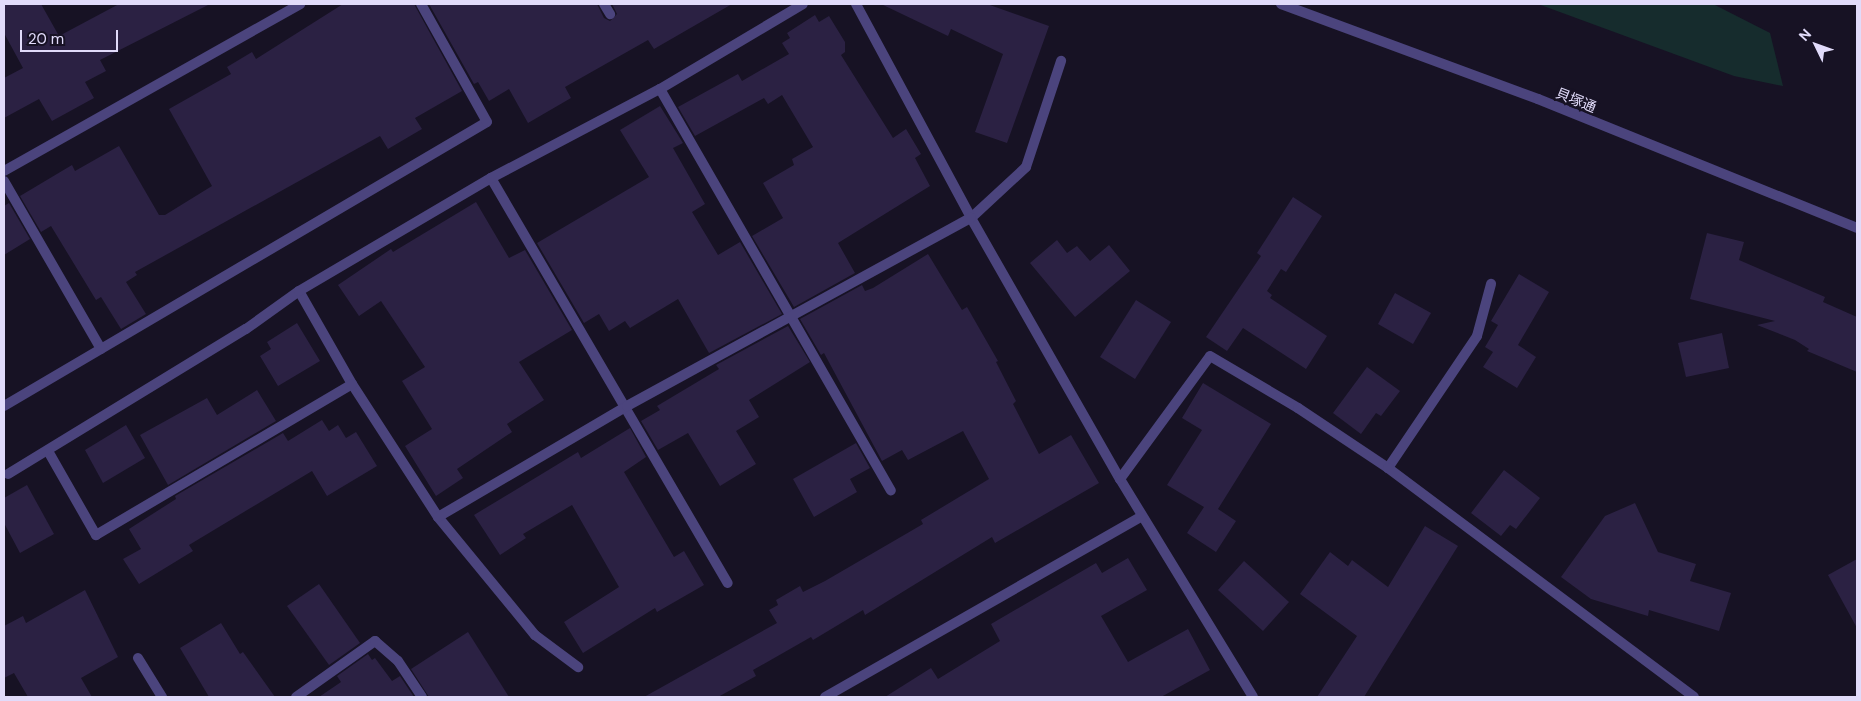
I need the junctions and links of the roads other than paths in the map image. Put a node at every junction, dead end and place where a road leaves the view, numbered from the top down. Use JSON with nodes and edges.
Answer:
{"nodes":[{"id":1,"x":300,"y":4,"type":"edge"},
{"id":2,"x":421,"y":4,"type":"edge"},
{"id":3,"x":604,"y":4,"type":"edge"},
{"id":4,"x":803,"y":4,"type":"edge"},
{"id":5,"x":856,"y":4,"type":"edge"},
{"id":6,"x":1281,"y":4,"type":"edge"},
{"id":7,"x":610,"y":14,"type":"dead end"},
{"id":8,"x":1061,"y":61,"type":"dead end"},
{"id":9,"x":660,"y":90,"type":"junction"},
{"id":10,"x":4,"y":171,"type":"edge"},
{"id":11,"x":491,"y":178,"type":"junction"},
{"id":12,"x":4,"y":182,"type":"edge"},
{"id":13,"x":971,"y":218,"type":"junction"},
{"id":14,"x":1857,"y":228,"type":"edge"},
{"id":15,"x":1491,"y":284,"type":"dead end"},
{"id":16,"x":300,"y":291,"type":"junction"},
{"id":17,"x":791,"y":319,"type":"junction"},
{"id":18,"x":102,"y":349,"type":"junction"},
{"id":19,"x":352,"y":384,"type":"junction"},
{"id":20,"x":4,"y":406,"type":"edge"},
{"id":21,"x":626,"y":406,"type":"junction"},
{"id":22,"x":48,"y":451,"type":"junction"},
{"id":23,"x":1388,"y":468,"type":"junction"},
{"id":24,"x":8,"y":474,"type":"dead end"},
{"id":25,"x":1120,"y":479,"type":"junction"},
{"id":26,"x":891,"y":490,"type":"dead end"},
{"id":27,"x":438,"y":517,"type":"junction"},
{"id":28,"x":1141,"y":517,"type":"junction"},
{"id":29,"x":728,"y":584,"type":"dead end"},
{"id":30,"x":138,"y":658,"type":"dead end"},
{"id":31,"x":578,"y":667,"type":"dead end"},
{"id":32,"x":162,"y":697,"type":"edge"},
{"id":33,"x":296,"y":697,"type":"edge"},
{"id":34,"x":422,"y":697,"type":"edge"},
{"id":35,"x":825,"y":697,"type":"edge"},
{"id":36,"x":1253,"y":697,"type":"edge"},
{"id":37,"x":1694,"y":697,"type":"edge"}],
"edges":[{"from":1,"to":10,"type":"street"},
{"from":2,"to":18,"type":"street"},
{"from":3,"to":7,"type":"street"},
{"from":4,"to":9,"type":"street"},
{"from":5,"to":13,"type":"street"},
{"from":6,"to":14,"type":"street","name":"貝塚通"},
{"from":8,"to":13,"type":"street"},
{"from":9,"to":11,"type":"street"},
{"from":9,"to":17,"type":"street"},
{"from":11,"to":16,"type":"street"},
{"from":11,"to":21,"type":"street"},
{"from":12,"to":18,"type":"street"},
{"from":13,"to":17,"type":"street"},
{"from":13,"to":25,"type":"street"},
{"from":15,"to":23,"type":"street"},
{"from":16,"to":19,"type":"street"},
{"from":16,"to":22,"type":"street"},
{"from":17,"to":21,"type":"street"},
{"from":17,"to":26,"type":"street"},
{"from":18,"to":20,"type":"street"},
{"from":19,"to":22,"type":"street"},
{"from":19,"to":27,"type":"street"},
{"from":21,"to":27,"type":"street"},
{"from":21,"to":29,"type":"street"},
{"from":22,"to":24,"type":"street"},
{"from":23,"to":25,"type":"street"},
{"from":23,"to":37,"type":"street"},
{"from":25,"to":28,"type":"street"},
{"from":27,"to":31,"type":"street"},
{"from":28,"to":35,"type":"street"},
{"from":28,"to":36,"type":"street"},
{"from":30,"to":32,"type":"street"},
{"from":33,"to":34,"type":"street"}]}
